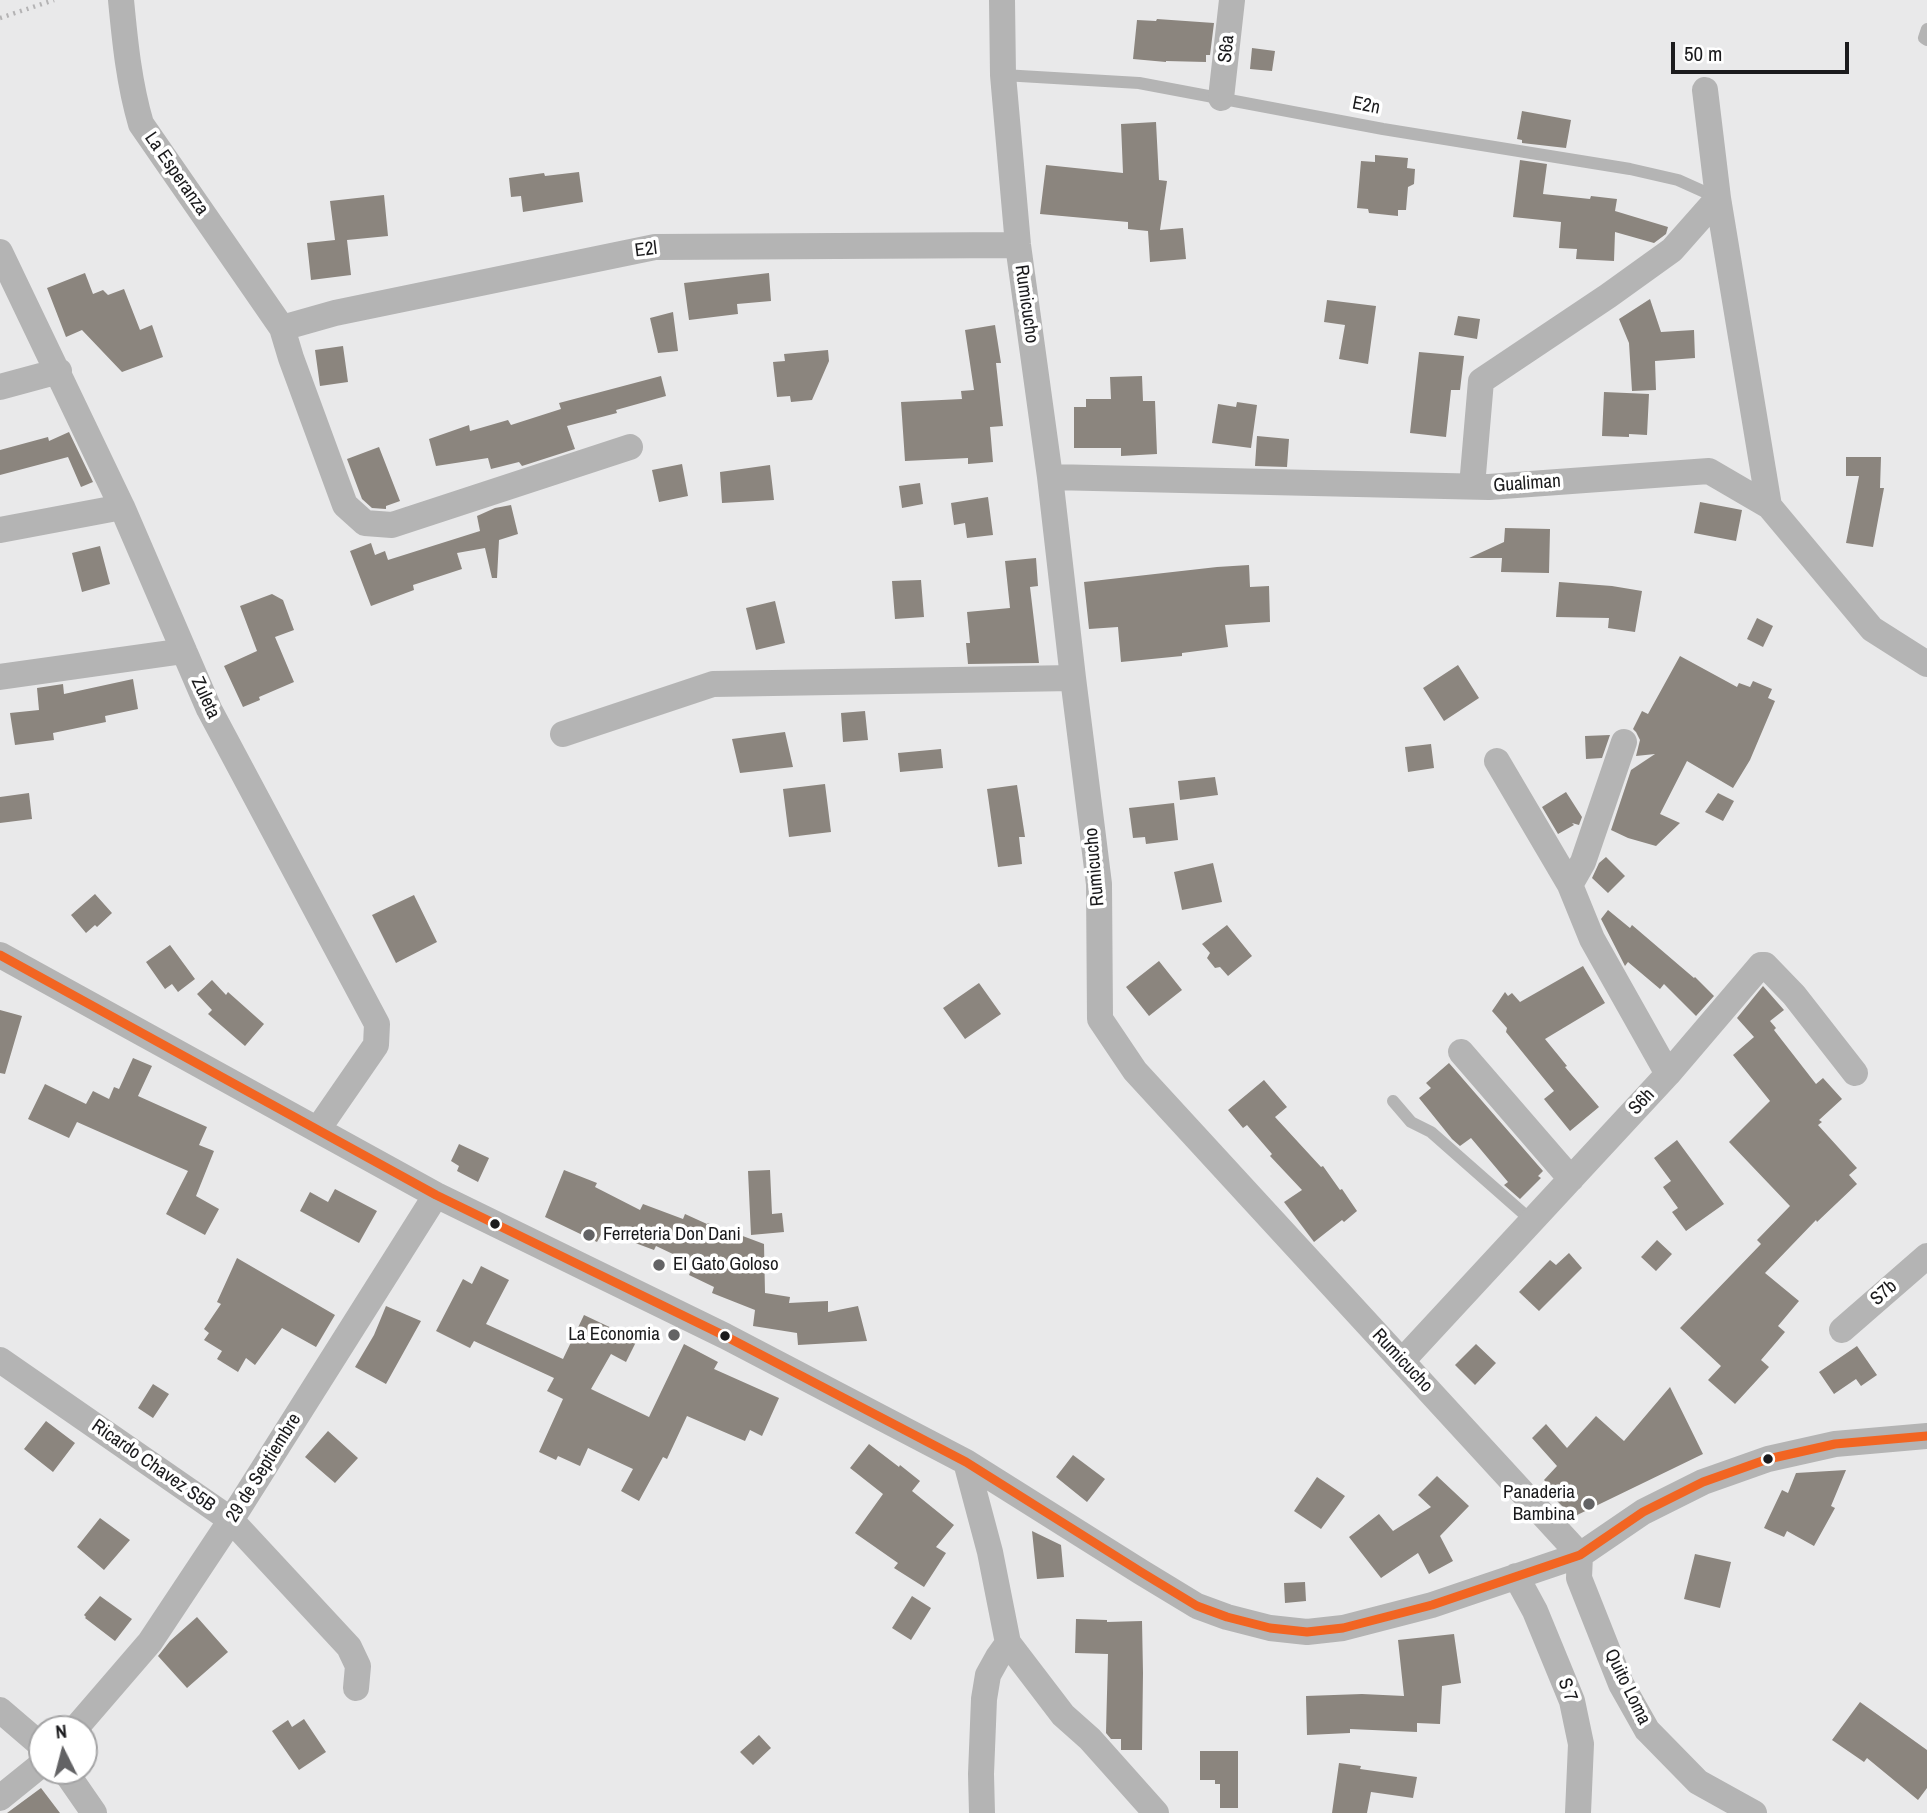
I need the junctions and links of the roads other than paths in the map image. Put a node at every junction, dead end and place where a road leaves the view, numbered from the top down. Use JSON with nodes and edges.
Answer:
{"nodes":[{"id":1,"x":121,"y":0,"type":"edge"},
{"id":2,"x":1002,"y":0,"type":"edge"},
{"id":3,"x":1232,"y":0,"type":"edge"},
{"id":4,"x":1927,"y":29,"type":"edge"},
{"id":5,"x":1927,"y":40,"type":"edge"},
{"id":6,"x":1003,"y":75,"type":"junction"},
{"id":7,"x":1705,"y":90,"type":"dead end"},
{"id":8,"x":1222,"y":98,"type":"junction"},
{"id":9,"x":1718,"y":198,"type":"junction"},
{"id":10,"x":1018,"y":246,"type":"junction"},
{"id":11,"x":0,"y":252,"type":"edge"},
{"id":12,"x":282,"y":328,"type":"junction"},
{"id":13,"x":59,"y":372,"type":"junction"},
{"id":14,"x":0,"y":387,"type":"edge"},
{"id":15,"x":630,"y":447,"type":"dead end"},
{"id":16,"x":1050,"y":477,"type":"junction"},
{"id":17,"x":1472,"y":486,"type":"junction"},
{"id":18,"x":1769,"y":506,"type":"junction"},
{"id":19,"x":122,"y":507,"type":"junction"},
{"id":20,"x":0,"y":530,"type":"edge"},
{"id":21,"x":184,"y":651,"type":"junction"},
{"id":22,"x":1927,"y":664,"type":"edge"},
{"id":23,"x":0,"y":677,"type":"edge"},
{"id":24,"x":1073,"y":678,"type":"junction"},
{"id":25,"x":563,"y":734,"type":"dead end"},
{"id":26,"x":1624,"y":742,"type":"dead end"},
{"id":27,"x":1497,"y":761,"type":"dead end"},
{"id":28,"x":1570,"y":885,"type":"junction"},
{"id":29,"x":0,"y":955,"type":"edge"},
{"id":30,"x":1461,"y":1052,"type":"dead end"},
{"id":31,"x":1855,"y":1073,"type":"dead end"},
{"id":32,"x":1668,"y":1074,"type":"junction"},
{"id":33,"x":1393,"y":1101,"type":"dead end"},
{"id":34,"x":318,"y":1129,"type":"junction"},
{"id":35,"x":1571,"y":1179,"type":"junction"},
{"id":36,"x":436,"y":1195,"type":"junction"},
{"id":37,"x":1532,"y":1220,"type":"junction"},
{"id":38,"x":1927,"y":1256,"type":"edge"},
{"id":39,"x":1842,"y":1330,"type":"dead end"},
{"id":40,"x":0,"y":1360,"type":"edge"},
{"id":41,"x":1402,"y":1361,"type":"junction"},
{"id":42,"x":1927,"y":1436,"type":"edge"},
{"id":43,"x":967,"y":1462,"type":"junction"},
{"id":44,"x":231,"y":1520,"type":"junction"},
{"id":45,"x":1580,"y":1555,"type":"junction"},
{"id":46,"x":1516,"y":1576,"type":"junction"},
{"id":47,"x":1008,"y":1643,"type":"junction"},
{"id":48,"x":356,"y":1688,"type":"dead end"},
{"id":49,"x":0,"y":1710,"type":"edge"},
{"id":50,"x":87,"y":1715,"type":"edge"},
{"id":51,"x":28,"y":1733,"type":"edge"},
{"id":52,"x":28,"y":1775,"type":"edge"},
{"id":53,"x":75,"y":1785,"type":"edge"},
{"id":54,"x":0,"y":1798,"type":"edge"},
{"id":55,"x":94,"y":1813,"type":"edge"},
{"id":56,"x":982,"y":1813,"type":"edge"},
{"id":57,"x":1156,"y":1813,"type":"edge"},
{"id":58,"x":1578,"y":1813,"type":"edge"},
{"id":59,"x":1754,"y":1813,"type":"edge"}],
"edges":[{"from":1,"to":12,"type":"street","name":"La Esperanza"},
{"from":2,"to":6,"type":"street","name":"Rumicucho"},
{"from":3,"to":8,"type":"street","name":"S6a"},
{"from":4,"to":5,"type":"lane"},
{"from":6,"to":8,"type":"lane","name":"E2n"},
{"from":6,"to":10,"type":"street","name":"Rumicucho"},
{"from":7,"to":9,"type":"street"},
{"from":8,"to":9,"type":"lane","name":"E2n"},
{"from":9,"to":17,"type":"street"},
{"from":9,"to":18,"type":"street"},
{"from":10,"to":12,"type":"street","name":"E2l"},
{"from":10,"to":16,"type":"street","name":"Rumicucho"},
{"from":11,"to":13,"type":"street","name":"Zuleta"},
{"from":12,"to":15,"type":"street","name":"La Esperanza"},
{"from":13,"to":14,"type":"street"},
{"from":13,"to":19,"type":"street","name":"Zuleta"},
{"from":16,"to":17,"type":"street","name":"Gualiman"},
{"from":16,"to":24,"type":"street","name":"Rumicucho"},
{"from":17,"to":18,"type":"street","name":"Gualiman"},
{"from":18,"to":22,"type":"street","name":"Gualiman"},
{"from":19,"to":20,"type":"street"},
{"from":19,"to":21,"type":"street","name":"Zuleta"},
{"from":21,"to":23,"type":"street"},
{"from":21,"to":34,"type":"street","name":"Zuleta"},
{"from":24,"to":25,"type":"street"},
{"from":24,"to":41,"type":"street","name":"Rumicucho"},
{"from":26,"to":28,"type":"street"},
{"from":27,"to":28,"type":"street","name":"S6h"},
{"from":28,"to":32,"type":"street","name":"S6h"},
{"from":29,"to":34,"type":"street"},
{"from":30,"to":35,"type":"street"},
{"from":31,"to":32,"type":"street"},
{"from":32,"to":35,"type":"street","name":"S6h"},
{"from":33,"to":37,"type":"lane"},
{"from":34,"to":36,"type":"street"},
{"from":35,"to":37,"type":"street","name":"S6h"},
{"from":36,"to":43,"type":"street"},
{"from":36,"to":44,"type":"street","name":"29 de Septiembre"},
{"from":37,"to":41,"type":"street","name":"S6h"},
{"from":38,"to":39,"type":"street","name":"S7b"},
{"from":40,"to":44,"type":"street","name":"Ricardo Chavez S5B"},
{"from":41,"to":45,"type":"street","name":"Rumicucho"},
{"from":42,"to":45,"type":"street"},
{"from":43,"to":46,"type":"street"},
{"from":43,"to":47,"type":"street"},
{"from":44,"to":48,"type":"street","name":"Ricardo Chavez S5B"},
{"from":44,"to":50,"type":"street","name":"29 de Septiembre"},
{"from":45,"to":46,"type":"street"},
{"from":45,"to":59,"type":"street","name":"Quito Loma"},
{"from":46,"to":58,"type":"street","name":"S 7"},
{"from":47,"to":56,"type":"street"},
{"from":47,"to":57,"type":"street"},
{"from":49,"to":51,"type":"street"},
{"from":52,"to":54,"type":"street"},
{"from":53,"to":55,"type":"street"}]}
